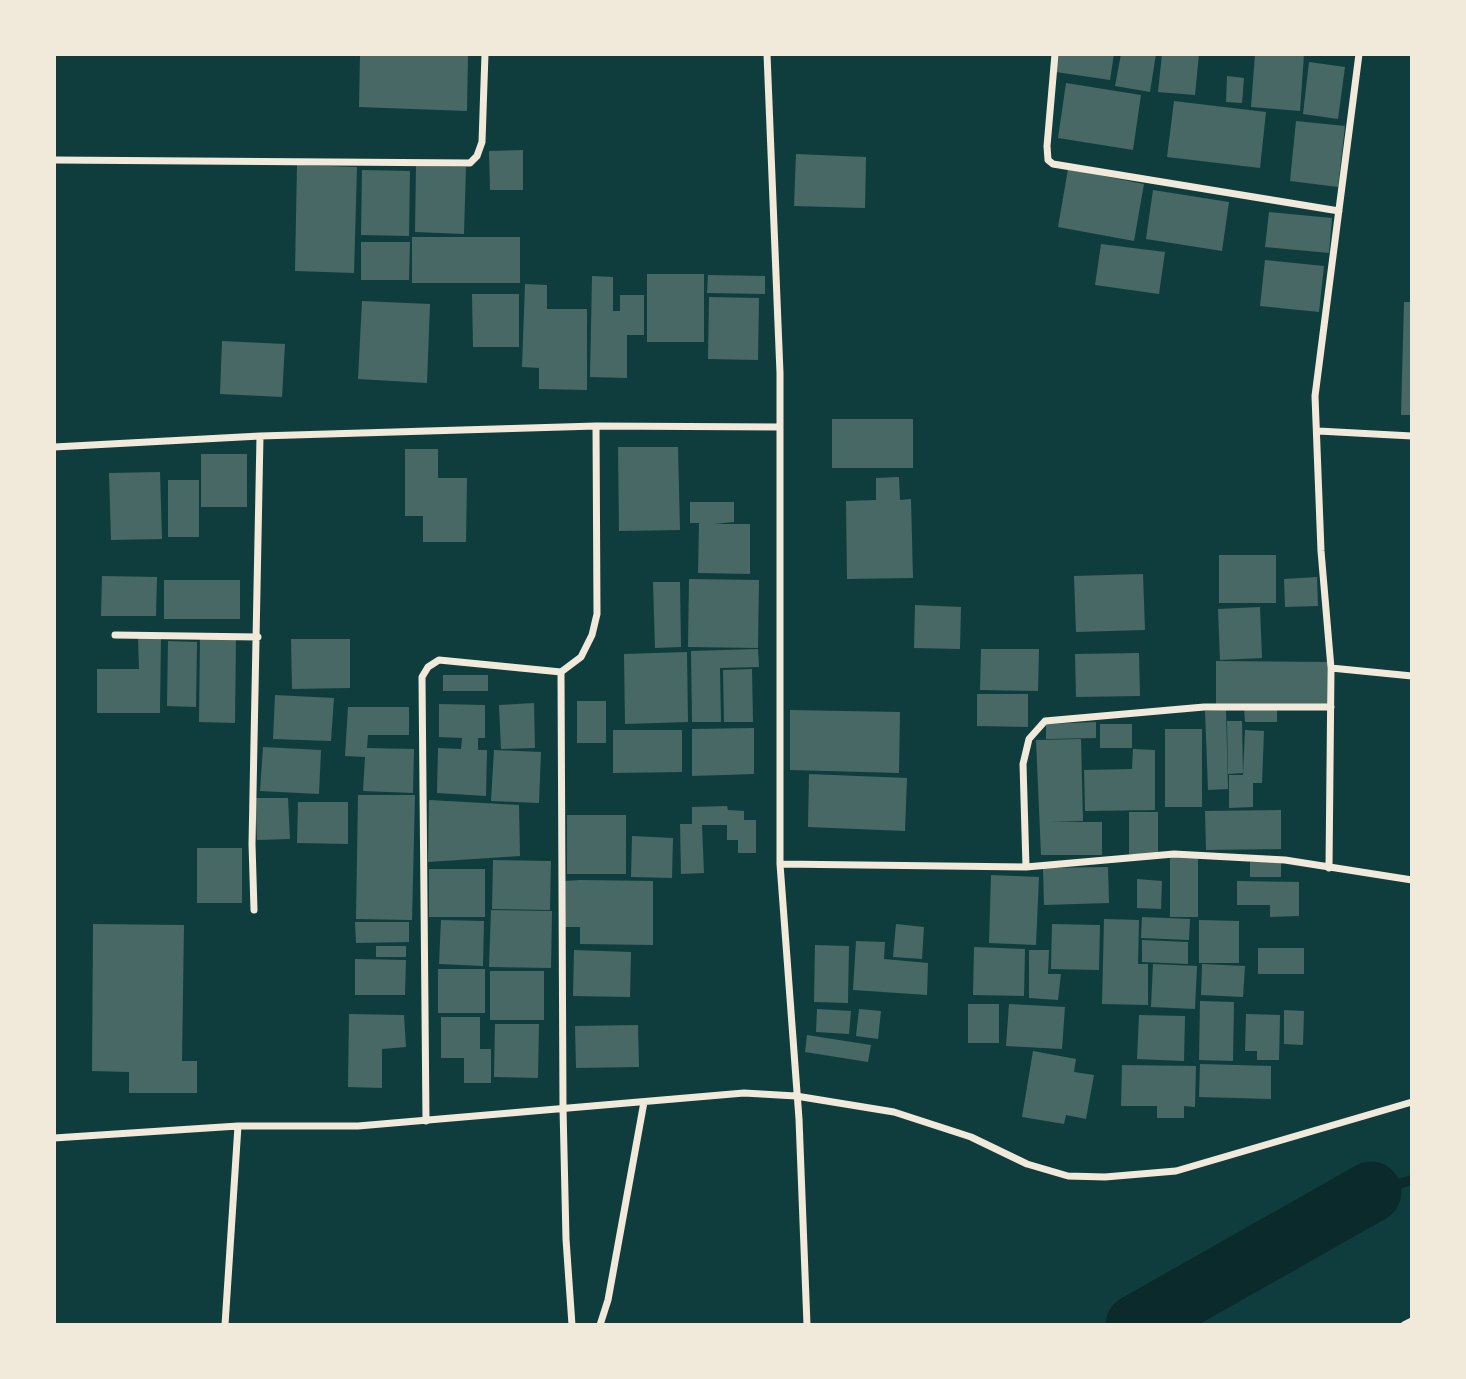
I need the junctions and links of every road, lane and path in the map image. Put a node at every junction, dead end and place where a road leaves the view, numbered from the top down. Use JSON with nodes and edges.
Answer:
{"nodes":[{"id":1,"x":485,"y":54,"type":"edge"},
{"id":2,"x":768,"y":54,"type":"edge"},
{"id":3,"x":1055,"y":54,"type":"edge"},
{"id":4,"x":1359,"y":54,"type":"edge"},
{"id":5,"x":54,"y":160,"type":"edge"},
{"id":6,"x":1339,"y":211,"type":"junction"},
{"id":7,"x":596,"y":426,"type":"junction"},
{"id":8,"x":780,"y":427,"type":"junction"},
{"id":9,"x":1318,"y":431,"type":"junction"},
{"id":10,"x":261,"y":436,"type":"junction"},
{"id":11,"x":1412,"y":436,"type":"edge"},
{"id":12,"x":54,"y":447,"type":"edge"},
{"id":13,"x":115,"y":635,"type":"dead end"},
{"id":14,"x":258,"y":637,"type":"junction"},
{"id":15,"x":1331,"y":668,"type":"junction"},
{"id":16,"x":561,"y":672,"type":"junction"},
{"id":17,"x":1412,"y":676,"type":"edge"},
{"id":18,"x":1331,"y":707,"type":"junction"},
{"id":19,"x":780,"y":864,"type":"junction"},
{"id":20,"x":1026,"y":867,"type":"junction"},
{"id":21,"x":1329,"y":868,"type":"junction"},
{"id":22,"x":1412,"y":880,"type":"edge"},
{"id":23,"x":254,"y":910,"type":"dead end"},
{"id":24,"x":796,"y":1096,"type":"junction"},
{"id":25,"x":644,"y":1102,"type":"junction"},
{"id":26,"x":1412,"y":1102,"type":"edge"},
{"id":27,"x":563,"y":1108,"type":"junction"},
{"id":28,"x":426,"y":1121,"type":"junction"},
{"id":29,"x":238,"y":1126,"type":"junction"},
{"id":30,"x":54,"y":1138,"type":"edge"},
{"id":31,"x":1412,"y":1321,"type":"edge"},
{"id":32,"x":225,"y":1325,"type":"edge"},
{"id":33,"x":572,"y":1325,"type":"edge"},
{"id":34,"x":600,"y":1325,"type":"edge"},
{"id":35,"x":807,"y":1325,"type":"edge"},
{"id":36,"x":1404,"y":1325,"type":"edge"}],
"edges":[{"from":1,"to":5,"type":"street"},
{"from":2,"to":8,"type":"street"},
{"from":3,"to":6,"type":"street"},
{"from":4,"to":6,"type":"street"},
{"from":6,"to":9,"type":"street"},
{"from":7,"to":8,"type":"street"},
{"from":7,"to":10,"type":"street"},
{"from":7,"to":16,"type":"street"},
{"from":8,"to":19,"type":"street"},
{"from":9,"to":11,"type":"street"},
{"from":9,"to":15,"type":"street"},
{"from":10,"to":12,"type":"street"},
{"from":10,"to":14,"type":"street"},
{"from":13,"to":14,"type":"street"},
{"from":14,"to":23,"type":"street"},
{"from":15,"to":17,"type":"street"},
{"from":15,"to":18,"type":"street"},
{"from":16,"to":27,"type":"street"},
{"from":16,"to":28,"type":"street"},
{"from":18,"to":20,"type":"street"},
{"from":18,"to":21,"type":"street"},
{"from":19,"to":20,"type":"street"},
{"from":19,"to":24,"type":"street"},
{"from":20,"to":21,"type":"street"},
{"from":21,"to":22,"type":"street"},
{"from":24,"to":25,"type":"street"},
{"from":24,"to":26,"type":"street"},
{"from":24,"to":35,"type":"street"},
{"from":25,"to":27,"type":"street"},
{"from":25,"to":34,"type":"street"},
{"from":27,"to":28,"type":"street"},
{"from":27,"to":33,"type":"street"},
{"from":28,"to":29,"type":"street"},
{"from":29,"to":30,"type":"street"},
{"from":29,"to":32,"type":"street"},
{"from":31,"to":36,"type":"street"}]}
